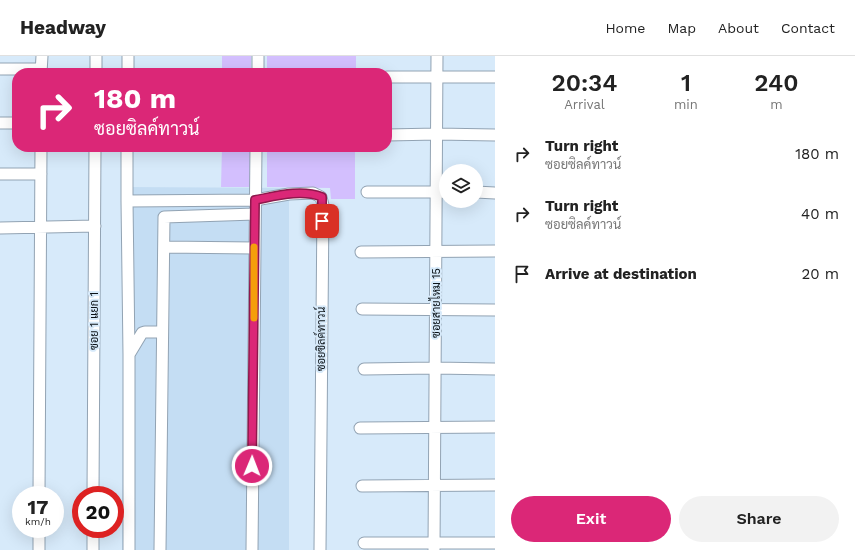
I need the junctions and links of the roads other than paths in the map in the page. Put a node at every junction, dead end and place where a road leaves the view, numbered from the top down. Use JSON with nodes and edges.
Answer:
{"nodes":[{"id":1,"x":42,"y":56,"type":"edge"},
{"id":2,"x":96,"y":56,"type":"edge"},
{"id":3,"x":128,"y":56,"type":"edge"},
{"id":4,"x":258,"y":56,"type":"edge"},
{"id":5,"x":437,"y":56,"type":"edge"},
{"id":6,"x":41,"y":68,"type":"edge"},
{"id":7,"x":96,"y":68,"type":"edge"},
{"id":8,"x":128,"y":68,"type":"edge"},
{"id":9,"x":258,"y":68,"type":"edge"},
{"id":10,"x":0,"y":69,"type":"edge"},
{"id":11,"x":12,"y":70,"type":"edge"},
{"id":12,"x":437,"y":76,"type":"junction"},
{"id":13,"x":392,"y":77,"type":"edge"},
{"id":14,"x":495,"y":77,"type":"edge"},
{"id":15,"x":0,"y":123,"type":"edge"},
{"id":16,"x":12,"y":123,"type":"edge"},
{"id":17,"x":437,"y":134,"type":"junction"},
{"id":18,"x":392,"y":135,"type":"edge"},
{"id":19,"x":495,"y":135,"type":"edge"},
{"id":20,"x":41,"y":152,"type":"edge"},
{"id":21,"x":95,"y":152,"type":"edge"},
{"id":22,"x":127,"y":152,"type":"edge"},
{"id":23,"x":256,"y":152,"type":"edge"},
{"id":24,"x":439,"y":164,"type":"edge"},
{"id":25,"x":0,"y":174,"type":"edge"},
{"id":26,"x":41,"y":174,"type":"junction"},
{"id":27,"x":367,"y":192,"type":"dead end"},
{"id":28,"x":439,"y":192,"type":"edge"},
{"id":29,"x":483,"y":192,"type":"edge"},
{"id":30,"x":495,"y":193,"type":"edge"},
{"id":31,"x":255,"y":200,"type":"junction"},
{"id":32,"x":127,"y":201,"type":"junction"},
{"id":33,"x":440,"y":208,"type":"edge"},
{"id":34,"x":255,"y":214,"type":"junction"},
{"id":35,"x":40,"y":226,"type":"junction"},
{"id":36,"x":95,"y":226,"type":"junction"},
{"id":37,"x":0,"y":228,"type":"edge"},
{"id":38,"x":164,"y":247,"type":"junction"},
{"id":39,"x":254,"y":248,"type":"junction"},
{"id":40,"x":436,"y":251,"type":"junction"},
{"id":41,"x":495,"y":251,"type":"edge"},
{"id":42,"x":361,"y":252,"type":"dead end"},
{"id":43,"x":436,"y":309,"type":"junction"},
{"id":44,"x":362,"y":310,"type":"dead end"},
{"id":45,"x":495,"y":310,"type":"edge"},
{"id":46,"x":162,"y":332,"type":"junction"},
{"id":47,"x":129,"y":354,"type":"junction"},
{"id":48,"x":436,"y":368,"type":"junction"},
{"id":49,"x":364,"y":369,"type":"dead end"},
{"id":50,"x":495,"y":369,"type":"edge"},
{"id":51,"x":495,"y":426,"type":"edge"},
{"id":52,"x":360,"y":428,"type":"dead end"},
{"id":53,"x":435,"y":428,"type":"junction"},
{"id":54,"x":495,"y":485,"type":"edge"},
{"id":55,"x":39,"y":486,"type":"edge"},
{"id":56,"x":93,"y":486,"type":"edge"},
{"id":57,"x":362,"y":486,"type":"dead end"},
{"id":58,"x":435,"y":486,"type":"junction"},
{"id":59,"x":39,"y":538,"type":"edge"},
{"id":60,"x":93,"y":538,"type":"edge"},
{"id":61,"x":364,"y":543,"type":"dead end"},
{"id":62,"x":495,"y":543,"type":"edge"},
{"id":63,"x":434,"y":546,"type":"edge"},
{"id":64,"x":38,"y":550,"type":"edge"},
{"id":65,"x":93,"y":550,"type":"edge"},
{"id":66,"x":129,"y":550,"type":"edge"},
{"id":67,"x":160,"y":550,"type":"edge"},
{"id":68,"x":252,"y":550,"type":"edge"},
{"id":69,"x":320,"y":550,"type":"edge"}],
"edges":[{"from":1,"to":6,"type":"street"},
{"from":2,"to":7,"type":"street"},
{"from":3,"to":8,"type":"street"},
{"from":4,"to":9,"type":"street"},
{"from":5,"to":12,"type":"street","name":"ซอยสายไหม 15"},
{"from":10,"to":11,"type":"street"},
{"from":12,"to":13,"type":"street"},
{"from":12,"to":14,"type":"street"},
{"from":12,"to":17,"type":"street","name":"ซอยสายไหม 15"},
{"from":15,"to":16,"type":"street"},
{"from":17,"to":18,"type":"street"},
{"from":17,"to":19,"type":"street"},
{"from":17,"to":24,"type":"street","name":"ซอยสายไหม 15"},
{"from":20,"to":26,"type":"street"},
{"from":21,"to":36,"type":"street","name":"ซอย 1 แยก 1"},
{"from":22,"to":32,"type":"street"},
{"from":23,"to":31,"type":"street"},
{"from":25,"to":26,"type":"street"},
{"from":26,"to":35,"type":"street"},
{"from":27,"to":28,"type":"street"},
{"from":29,"to":30,"type":"street"},
{"from":31,"to":32,"type":"street"},
{"from":31,"to":34,"type":"street"},
{"from":31,"to":69,"type":"street","name":"ซอยซิลค์ทาวน์"},
{"from":32,"to":47,"type":"street"},
{"from":33,"to":40,"type":"street","name":"ซอยสายไหม 15"},
{"from":34,"to":38,"type":"street"},
{"from":34,"to":39,"type":"street"},
{"from":35,"to":36,"type":"street"},
{"from":35,"to":37,"type":"street"},
{"from":35,"to":55,"type":"street"},
{"from":36,"to":56,"type":"street","name":"ซอย 1 แยก 1"},
{"from":38,"to":39,"type":"street"},
{"from":38,"to":46,"type":"street"},
{"from":39,"to":68,"type":"street"},
{"from":40,"to":41,"type":"street"},
{"from":40,"to":42,"type":"street"},
{"from":40,"to":43,"type":"street","name":"ซอยสายไหม 15"},
{"from":43,"to":44,"type":"street"},
{"from":43,"to":45,"type":"street"},
{"from":43,"to":48,"type":"street","name":"ซอยสายไหม 15"},
{"from":46,"to":47,"type":"street"},
{"from":46,"to":67,"type":"street"},
{"from":47,"to":66,"type":"street"},
{"from":48,"to":49,"type":"street"},
{"from":48,"to":50,"type":"street"},
{"from":48,"to":53,"type":"street","name":"ซอยสายไหม 15"},
{"from":51,"to":53,"type":"street"},
{"from":52,"to":53,"type":"street"},
{"from":53,"to":58,"type":"street","name":"ซอยสายไหม 15"},
{"from":54,"to":58,"type":"street"},
{"from":57,"to":58,"type":"street"},
{"from":58,"to":63,"type":"street","name":"ซอยสายไหม 15"},
{"from":59,"to":64,"type":"street"},
{"from":60,"to":65,"type":"street"},
{"from":61,"to":63,"type":"street"},
{"from":62,"to":63,"type":"street"}]}
